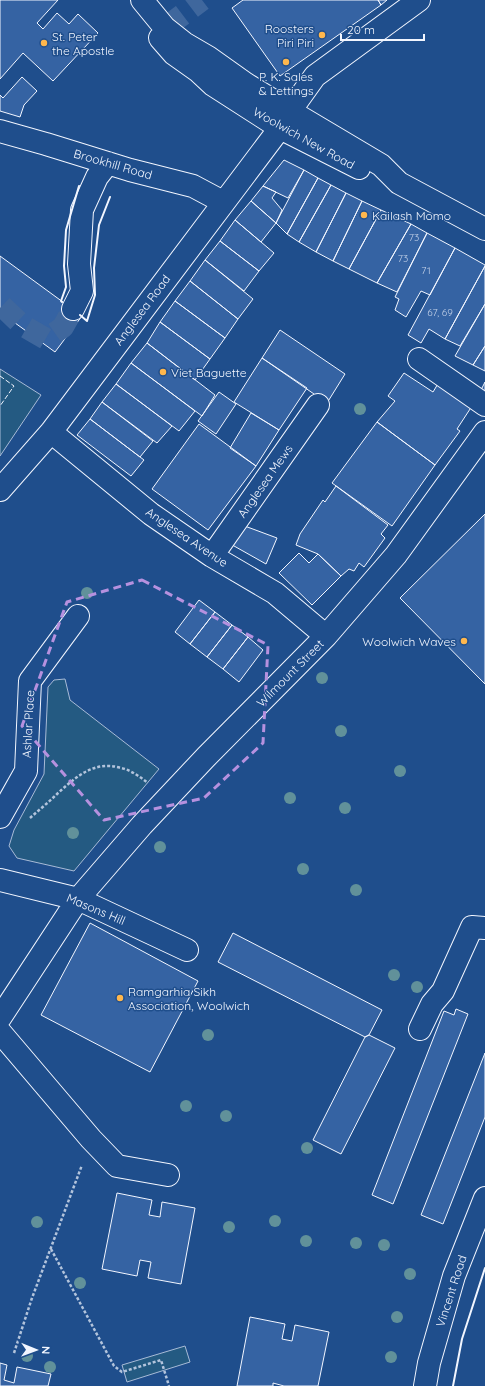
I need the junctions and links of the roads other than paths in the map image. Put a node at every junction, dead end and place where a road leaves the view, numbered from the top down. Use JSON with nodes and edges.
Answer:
{"nodes":[{"id":1,"x":129,"y":0,"type":"edge"},
{"id":2,"x":142,"y":0,"type":"edge"},
{"id":3,"x":419,"y":0,"type":"edge"},
{"id":4,"x":162,"y":32,"type":"junction"},
{"id":5,"x":285,"y":119,"type":"junction"},
{"id":6,"x":0,"y":131,"type":"edge"},
{"id":7,"x":108,"y":163,"type":"junction"},
{"id":8,"x":223,"y":202,"type":"junction"},
{"id":9,"x":485,"y":229,"type":"edge"},
{"id":10,"x":73,"y":309,"type":"tunnel mouth"},
{"id":11,"x":419,"y":359,"type":"dead end"},
{"id":12,"x":318,"y":405,"type":"dead end"},
{"id":13,"x":485,"y":405,"type":"edge"},
{"id":14,"x":51,"y":432,"type":"junction"},
{"id":15,"x":485,"y":432,"type":"edge"},
{"id":16,"x":0,"y":490,"type":"edge"},
{"id":17,"x":212,"y":556,"type":"junction"},
{"id":18,"x":78,"y":616,"type":"dead end"},
{"id":19,"x":326,"y":636,"type":"junction"},
{"id":20,"x":0,"y":818,"type":"edge"},
{"id":21,"x":0,"y":880,"type":"edge"},
{"id":22,"x":78,"y":899,"type":"junction"},
{"id":23,"x":485,"y":928,"type":"edge"},
{"id":24,"x":187,"y":950,"type":"dead end"},
{"id":25,"x":0,"y":1018,"type":"edge"},
{"id":26,"x":420,"y":1029,"type":"dead end"},
{"id":27,"x":0,"y":1032,"type":"edge"},
{"id":28,"x":168,"y":1175,"type":"dead end"},
{"id":29,"x":485,"y":1198,"type":"edge"},
{"id":30,"x":425,"y":1386,"type":"edge"}],
"edges":[{"from":1,"to":4,"type":"street","name":"Woolwich New Road"},
{"from":2,"to":4,"type":"street","name":"Woolwich New Road"},
{"from":3,"to":5,"type":"street","name":"Anglesea Road"},
{"from":4,"to":5,"type":"street","name":"Woolwich New Road"},
{"from":5,"to":8,"type":"street","name":"Anglesea Road"},
{"from":5,"to":9,"type":"street","name":"Woolwich New Road"},
{"from":6,"to":7,"type":"street","name":"Brookhill Road"},
{"from":7,"to":8,"type":"street","name":"Brookhill Road"},
{"from":7,"to":10,"type":"street"},
{"from":8,"to":14,"type":"street","name":"Anglesea Road"},
{"from":11,"to":13,"type":"street"},
{"from":12,"to":17,"type":"street","name":"Anglesea Mews"},
{"from":14,"to":16,"type":"street","name":"Anglesea Road"},
{"from":14,"to":17,"type":"street","name":"Anglesea Avenue"},
{"from":15,"to":19,"type":"street","name":"Wilmount Street"},
{"from":17,"to":19,"type":"street","name":"Anglesea Avenue"},
{"from":18,"to":20,"type":"street","name":"Ashlar Place"},
{"from":19,"to":22,"type":"street","name":"Wilmount Street"},
{"from":21,"to":22,"type":"street","name":"Masons Hill"},
{"from":22,"to":24,"type":"street","name":"Masons Hill"},
{"from":22,"to":25,"type":"street","name":"Wilmount Street"},
{"from":23,"to":26,"type":"street"},
{"from":27,"to":28,"type":"street"},
{"from":29,"to":30,"type":"street","name":"Vincent Road"}]}
